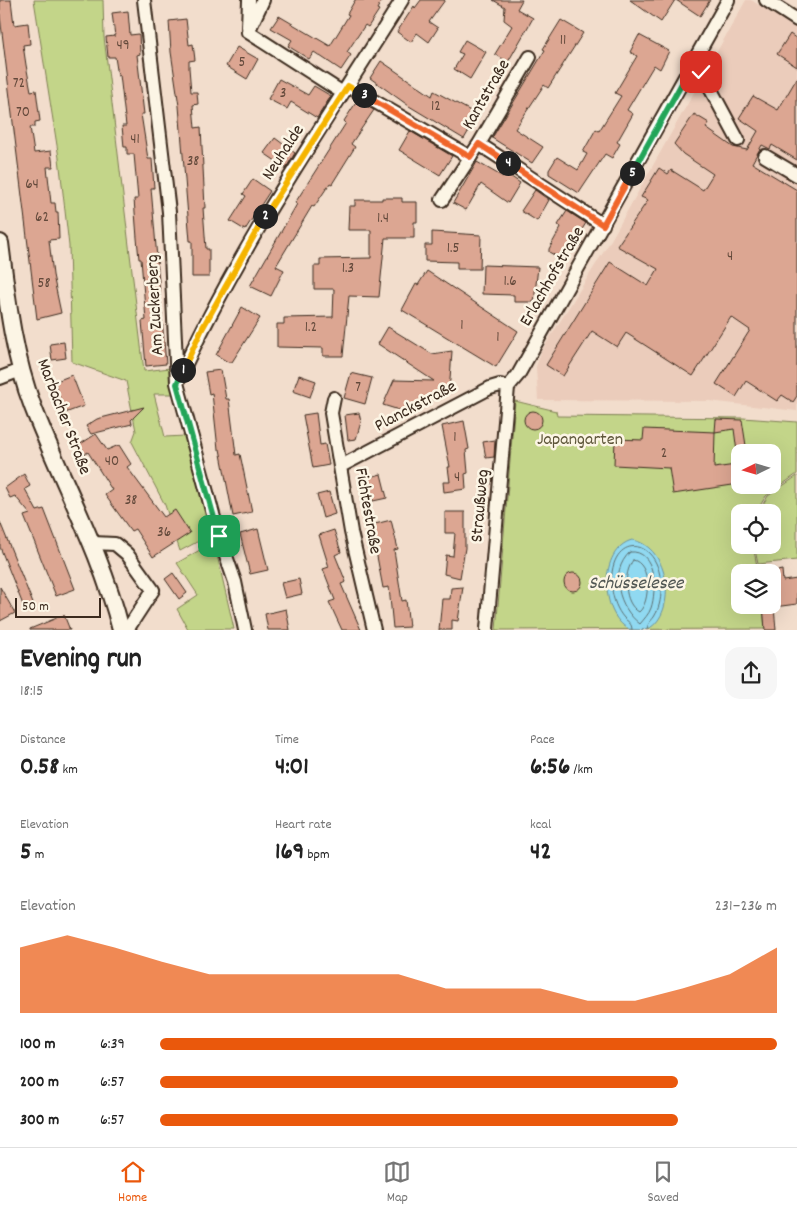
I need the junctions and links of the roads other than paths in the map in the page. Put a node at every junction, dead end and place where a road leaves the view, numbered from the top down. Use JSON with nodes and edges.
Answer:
{"nodes":[{"id":1,"x":144,"y":0,"type":"edge"},
{"id":2,"x":250,"y":0,"type":"edge"},
{"id":3,"x":264,"y":0,"type":"edge"},
{"id":4,"x":402,"y":0,"type":"edge"},
{"id":5,"x":728,"y":0,"type":"edge"},
{"id":6,"x":766,"y":0,"type":"edge"},
{"id":7,"x":797,"y":20,"type":"edge"},
{"id":8,"x":248,"y":32,"type":"junction"},
{"id":9,"x":530,"y":57,"type":"dead end"},
{"id":10,"x":695,"y":60,"type":"junction"},
{"id":11,"x":346,"y":90,"type":"junction"},
{"id":12,"x":738,"y":140,"type":"dead end"},
{"id":13,"x":479,"y":144,"type":"junction"},
{"id":14,"x":766,"y":156,"type":"dead end"},
{"id":15,"x":470,"y":157,"type":"junction"},
{"id":16,"x":797,"y":174,"type":"edge"},
{"id":17,"x":442,"y":200,"type":"dead end"},
{"id":18,"x":603,"y":225,"type":"junction"},
{"id":19,"x":0,"y":243,"type":"edge"},
{"id":20,"x":2,"y":286,"type":"edge"},
{"id":21,"x":22,"y":370,"type":"junction"},
{"id":22,"x":0,"y":378,"type":"edge"},
{"id":23,"x":177,"y":384,"type":"junction"},
{"id":24,"x":508,"y":387,"type":"junction"},
{"id":25,"x":334,"y":398,"type":"dead end"},
{"id":26,"x":341,"y":466,"type":"junction"},
{"id":27,"x":93,"y":543,"type":"junction"},
{"id":28,"x":487,"y":629,"type":"edge"},
{"id":29,"x":120,"y":630,"type":"edge"},
{"id":30,"x":127,"y":630,"type":"edge"},
{"id":31,"x":245,"y":630,"type":"edge"},
{"id":32,"x":374,"y":630,"type":"edge"}],
"edges":[{"from":1,"to":23,"type":"street","name":"Am Zuckerberg"},
{"from":2,"to":8,"type":"street"},
{"from":3,"to":8,"type":"street"},
{"from":4,"to":11,"type":"street","name":"Neuhalde"},
{"from":5,"to":10,"type":"street","name":"Erlachhofstraße"},
{"from":6,"to":7,"type":"street"},
{"from":8,"to":11,"type":"street"},
{"from":9,"to":13,"type":"street","name":"Kantstraße"},
{"from":10,"to":12,"type":"street"},
{"from":10,"to":18,"type":"street","name":"Erlachhofstraße"},
{"from":11,"to":15,"type":"street"},
{"from":11,"to":23,"type":"street","name":"Neuhalde"},
{"from":13,"to":15,"type":"street","name":"Kantstraße"},
{"from":13,"to":18,"type":"street"},
{"from":14,"to":16,"type":"street"},
{"from":15,"to":17,"type":"street","name":"Kantstraße"},
{"from":18,"to":24,"type":"street","name":"Erlachhofstraße"},
{"from":19,"to":20,"type":"main road","name":"Marbacher Straße"},
{"from":20,"to":21,"type":"main road","name":"Marbacher Straße"},
{"from":21,"to":22,"type":"street"},
{"from":21,"to":27,"type":"main road","name":"Marbacher Straße"},
{"from":23,"to":31,"type":"street","name":"Am Zuckerberg"},
{"from":24,"to":26,"type":"street","name":"Planckstraße"},
{"from":24,"to":28,"type":"street","name":"Straußweg"},
{"from":25,"to":26,"type":"street","name":"Fichtestraße"},
{"from":26,"to":32,"type":"street","name":"Fichtestraße"},
{"from":27,"to":29,"type":"main road","name":"Marbacher Straße"},
{"from":27,"to":30,"type":"street"}]}
